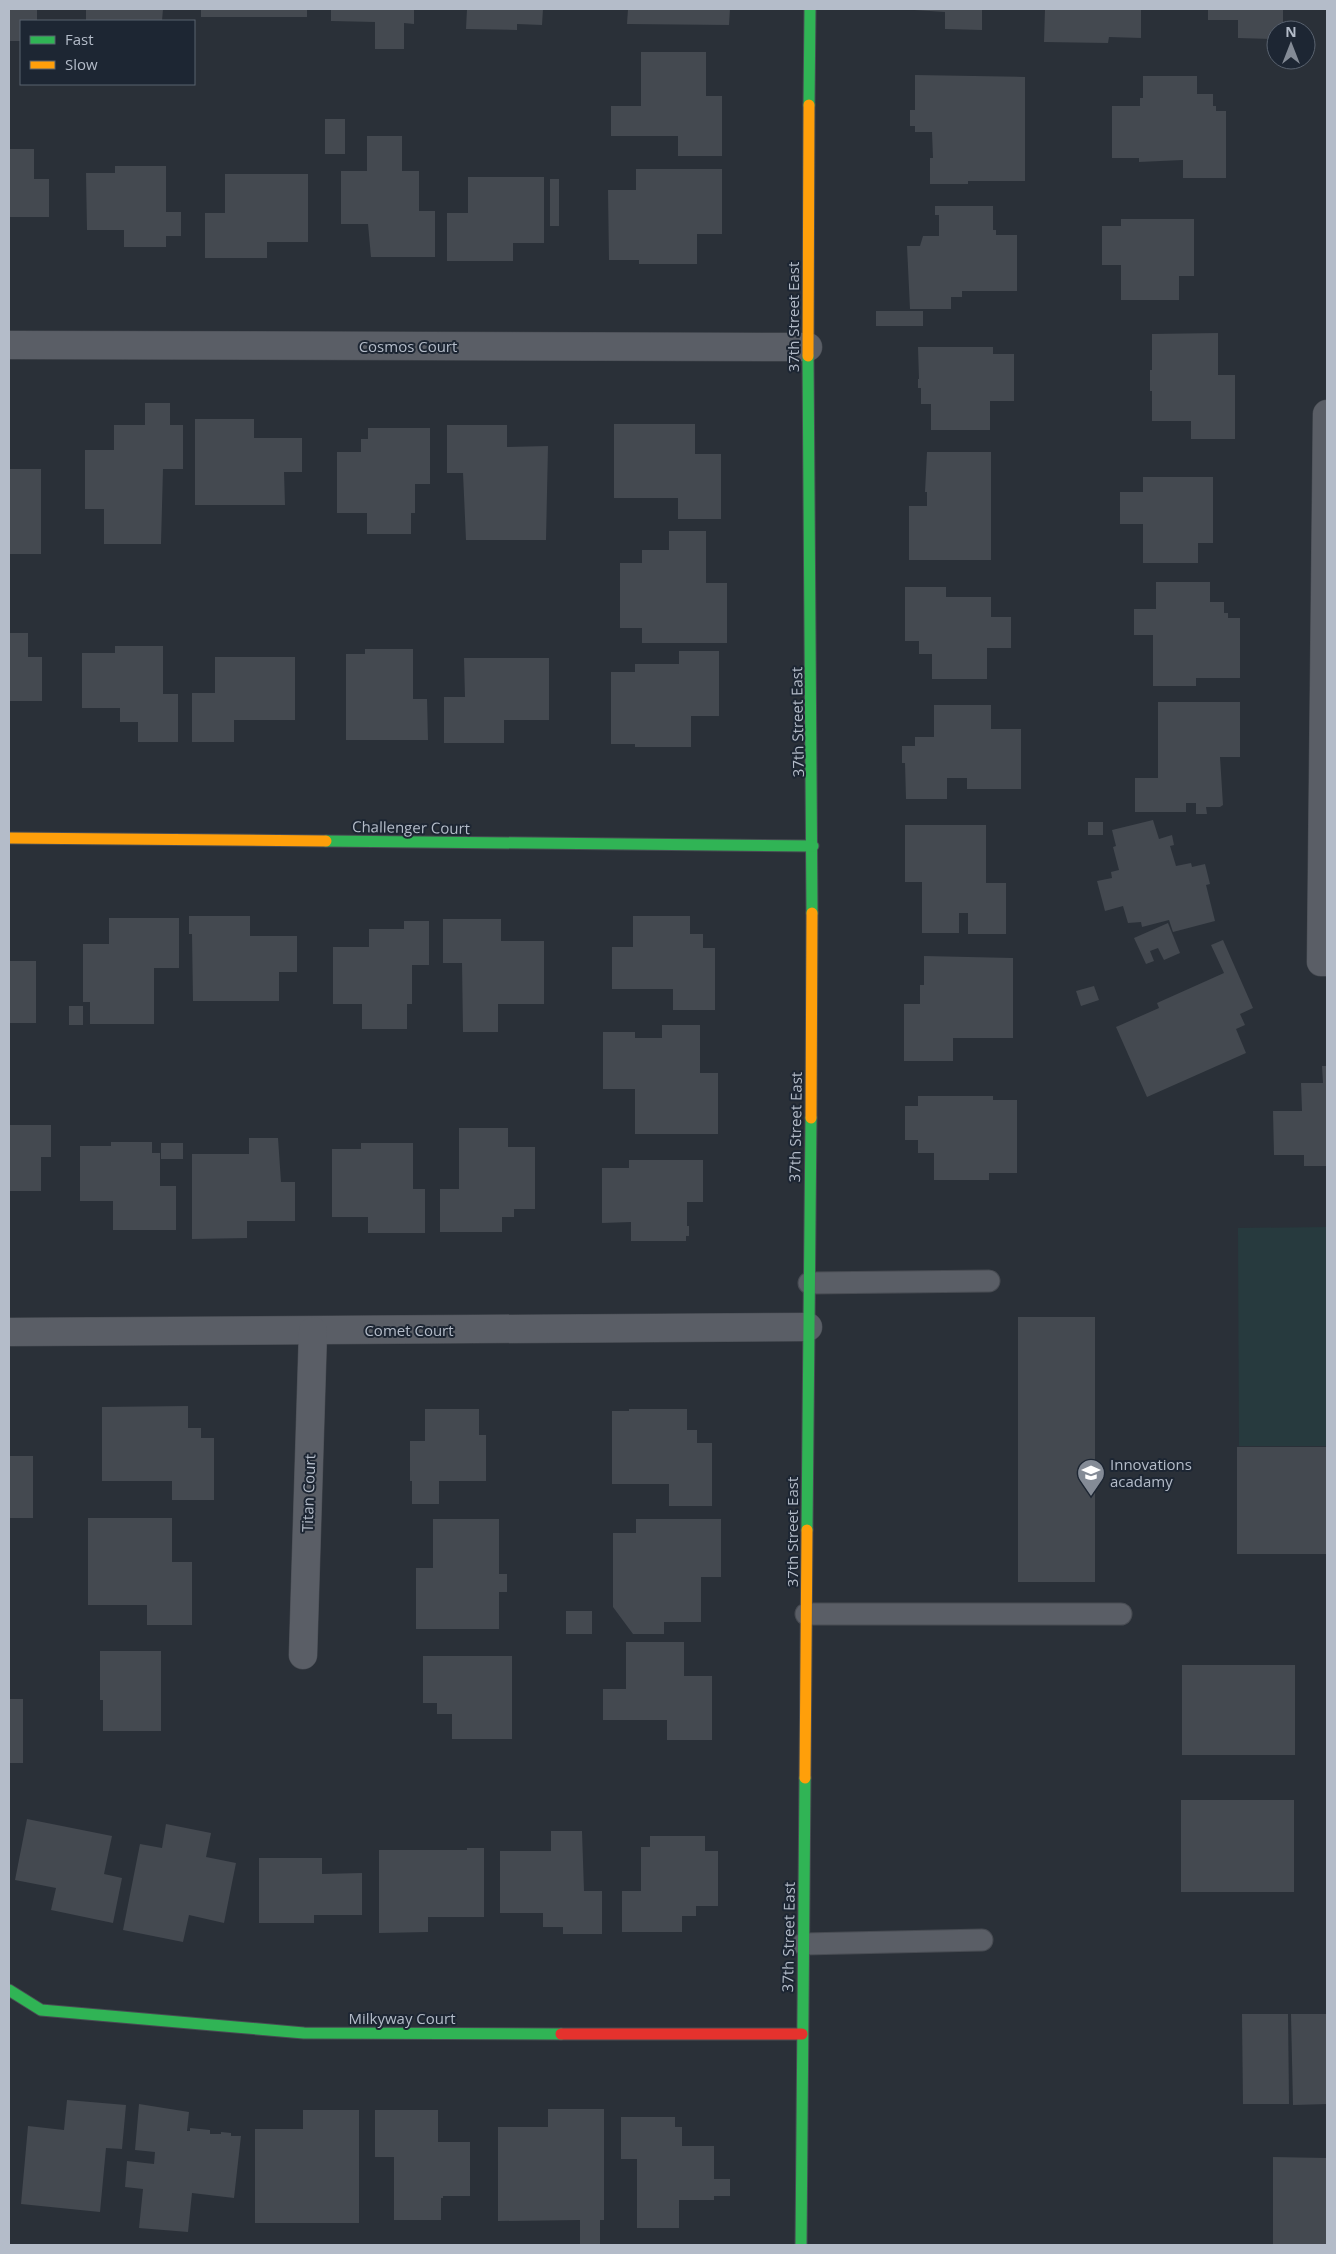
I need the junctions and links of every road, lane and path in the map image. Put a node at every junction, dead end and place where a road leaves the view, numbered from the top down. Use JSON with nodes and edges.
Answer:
{"nodes":[{"id":1,"x":810,"y":9,"type":"edge"},
{"id":2,"x":9,"y":345,"type":"edge"},
{"id":3,"x":808,"y":347,"type":"junction"},
{"id":4,"x":1327,"y":414,"type":"edge"},
{"id":5,"x":9,"y":838,"type":"edge"},
{"id":6,"x":813,"y":846,"type":"junction"},
{"id":7,"x":1324,"y":962,"type":"edge"},
{"id":8,"x":989,"y":1281,"type":"dead end"},
{"id":9,"x":809,"y":1283,"type":"junction"},
{"id":10,"x":808,"y":1327,"type":"junction"},
{"id":11,"x":313,"y":1331,"type":"junction"},
{"id":12,"x":9,"y":1332,"type":"edge"},
{"id":13,"x":806,"y":1614,"type":"junction"},
{"id":14,"x":1121,"y":1614,"type":"dead end"},
{"id":15,"x":302,"y":1655,"type":"dead end"},
{"id":16,"x":982,"y":1940,"type":"dead end"},
{"id":17,"x":803,"y":1944,"type":"junction"},
{"id":18,"x":9,"y":1990,"type":"edge"},
{"id":19,"x":802,"y":2034,"type":"junction"},
{"id":20,"x":801,"y":2245,"type":"edge"}],
"edges":[{"from":1,"to":3,"type":"street","name":"37th Street East"},
{"from":2,"to":3,"type":"street","name":"Cosmos Court"},
{"from":3,"to":6,"type":"street","name":"37th Street East"},
{"from":4,"to":7,"type":"street"},
{"from":5,"to":6,"type":"street","name":"Challenger Court"},
{"from":6,"to":9,"type":"street","name":"37th Street East"},
{"from":8,"to":9,"type":"lane"},
{"from":9,"to":10,"type":"street","name":"37th Street East"},
{"from":10,"to":11,"type":"street","name":"Comet Court"},
{"from":10,"to":13,"type":"street","name":"37th Street East"},
{"from":11,"to":12,"type":"street","name":"Comet Court"},
{"from":11,"to":15,"type":"street","name":"Titan Court"},
{"from":13,"to":14,"type":"lane"},
{"from":13,"to":17,"type":"street","name":"37th Street East"},
{"from":16,"to":17,"type":"lane"},
{"from":17,"to":19,"type":"street","name":"37th Street East"},
{"from":18,"to":19,"type":"street","name":"Milkyway Court"},
{"from":19,"to":20,"type":"street","name":"37th Street East"}]}
